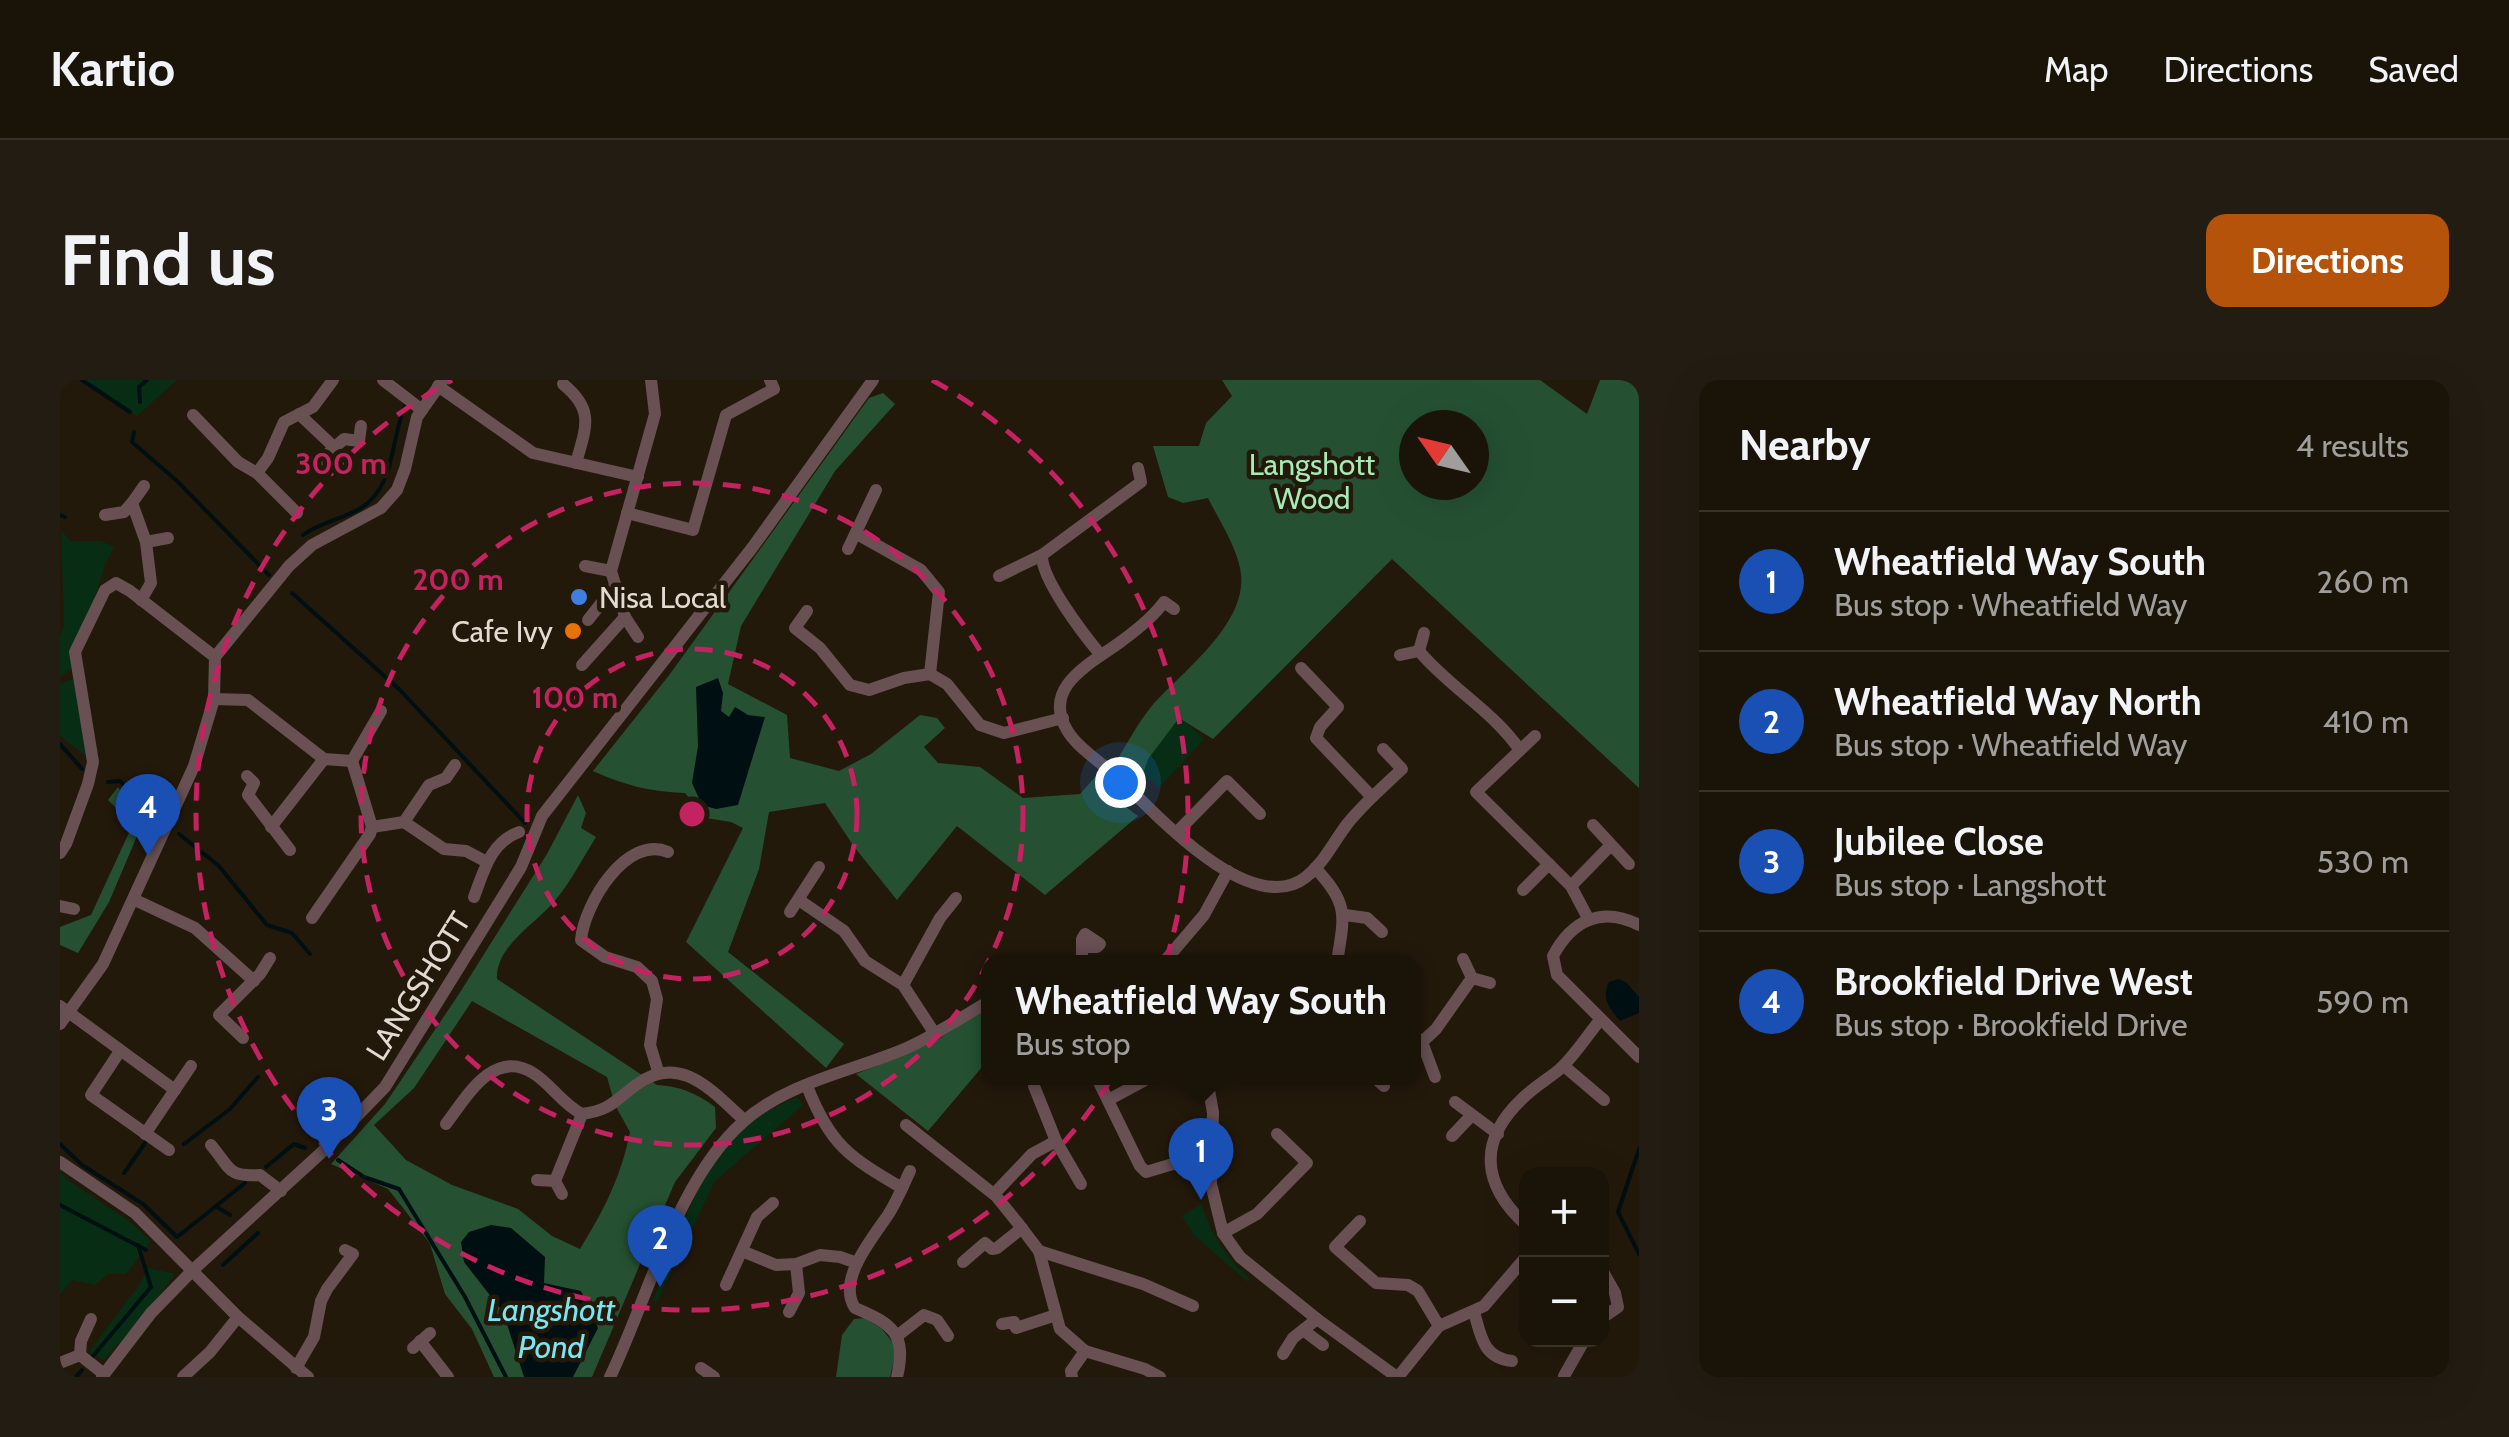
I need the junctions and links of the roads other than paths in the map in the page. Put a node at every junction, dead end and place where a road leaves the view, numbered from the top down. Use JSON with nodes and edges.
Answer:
{"nodes":[{"id":1,"x":333,"y":380,"type":"edge"},
{"id":2,"x":383,"y":380,"type":"edge"},
{"id":3,"x":651,"y":380,"type":"edge"},
{"id":4,"x":770,"y":380,"type":"edge"},
{"id":5,"x":873,"y":380,"type":"edge"},
{"id":6,"x":440,"y":383,"type":"edge"},
{"id":7,"x":563,"y":384,"type":"dead end"},
{"id":8,"x":422,"y":410,"type":"junction"},
{"id":9,"x":299,"y":414,"type":"junction"},
{"id":10,"x":193,"y":415,"type":"dead end"},
{"id":11,"x":361,"y":426,"type":"dead end"},
{"id":12,"x":334,"y":447,"type":"junction"},
{"id":13,"x":576,"y":463,"type":"junction"},
{"id":14,"x":312,"y":468,"type":"dead end"},
{"id":15,"x":256,"y":472,"type":"junction"},
{"id":16,"x":638,"y":476,"type":"junction"},
{"id":17,"x":144,"y":486,"type":"dead end"},
{"id":18,"x":876,"y":490,"type":"dead end"},
{"id":19,"x":1152,"y":496,"type":"dead end"},
{"id":20,"x":132,"y":503,"type":"junction"},
{"id":21,"x":297,"y":513,"type":"dead end"},
{"id":22,"x":627,"y":513,"type":"junction"},
{"id":23,"x":105,"y":515,"type":"dead end"},
{"id":24,"x":857,"y":534,"type":"junction"},
{"id":25,"x":168,"y":538,"type":"dead end"},
{"id":26,"x":146,"y":542,"type":"junction"},
{"id":27,"x":848,"y":549,"type":"dead end"},
{"id":28,"x":1042,"y":560,"type":"junction"},
{"id":29,"x":585,"y":566,"type":"dead end"},
{"id":30,"x":611,"y":571,"type":"junction"},
{"id":31,"x":999,"y":576,"type":"dead end"},
{"id":32,"x":614,"y":587,"type":"junction"},
{"id":33,"x":141,"y":600,"type":"junction"},
{"id":34,"x":1164,"y":601,"type":"dead end"},
{"id":35,"x":807,"y":611,"type":"dead end"},
{"id":36,"x":625,"y":617,"type":"junction"},
{"id":37,"x":588,"y":620,"type":"dead end"},
{"id":38,"x":1424,"y":632,"type":"dead end"},
{"id":39,"x":638,"y":636,"type":"dead end"},
{"id":40,"x":1419,"y":651,"type":"junction"},
{"id":41,"x":1100,"y":654,"type":"junction"},
{"id":42,"x":1400,"y":655,"type":"dead end"},
{"id":43,"x":215,"y":657,"type":"junction"},
{"id":44,"x":1318,"y":659,"type":"dead end"},
{"id":45,"x":582,"y":666,"type":"dead end"},
{"id":46,"x":930,"y":674,"type":"junction"},
{"id":47,"x":214,"y":699,"type":"junction"},
{"id":48,"x":381,"y":711,"type":"dead end"},
{"id":49,"x":1062,"y":718,"type":"junction"},
{"id":50,"x":1535,"y":736,"type":"dead end"},
{"id":51,"x":1383,"y":749,"type":"dead end"},
{"id":52,"x":1520,"y":750,"type":"junction"},
{"id":53,"x":324,"y":759,"type":"junction"},
{"id":54,"x":352,"y":761,"type":"junction"},
{"id":55,"x":455,"y":765,"type":"dead end"},
{"id":56,"x":247,"y":776,"type":"dead end"},
{"id":57,"x":1372,"y":797,"type":"junction"},
{"id":58,"x":1260,"y":814,"type":"dead end"},
{"id":59,"x":404,"y":822,"type":"junction"},
{"id":60,"x":1593,"y":825,"type":"dead end"},
{"id":61,"x":272,"y":827,"type":"junction"},
{"id":62,"x":372,"y":827,"type":"junction"},
{"id":63,"x":519,"y":832,"type":"dead end"},
{"id":64,"x":1176,"y":832,"type":"junction"},
{"id":65,"x":1611,"y":845,"type":"junction"},
{"id":66,"x":290,"y":850,"type":"dead end"},
{"id":67,"x":60,"y":852,"type":"edge"},
{"id":68,"x":668,"y":852,"type":"dead end"},
{"id":69,"x":485,"y":861,"type":"junction"},
{"id":70,"x":1549,"y":864,"type":"junction"},
{"id":71,"x":1629,"y":864,"type":"dead end"},
{"id":72,"x":819,"y":867,"type":"dead end"},
{"id":73,"x":1315,"y":868,"type":"junction"},
{"id":74,"x":1228,"y":871,"type":"junction"},
{"id":75,"x":1571,"y":886,"type":"junction"},
{"id":76,"x":941,"y":890,"type":"dead end"},
{"id":77,"x":1522,"y":890,"type":"dead end"},
{"id":78,"x":474,"y":897,"type":"dead end"},
{"id":79,"x":134,"y":900,"type":"junction"},
{"id":80,"x":799,"y":900,"type":"junction"},
{"id":81,"x":790,"y":912,"type":"dead end"},
{"id":82,"x":1344,"y":915,"type":"junction"},
{"id":83,"x":312,"y":918,"type":"dead end"},
{"id":84,"x":1589,"y":920,"type":"junction"},
{"id":85,"x":1639,"y":925,"type":"edge"},
{"id":86,"x":1382,"y":932,"type":"dead end"},
{"id":87,"x":1082,"y":947,"type":"dead end"},
{"id":88,"x":1082,"y":955,"type":"edge"},
{"id":89,"x":1170,"y":955,"type":"edge"},
{"id":90,"x":1338,"y":955,"type":"edge"},
{"id":91,"x":270,"y":958,"type":"dead end"},
{"id":92,"x":1463,"y":959,"type":"dead end"},
{"id":93,"x":1472,"y":978,"type":"junction"},
{"id":94,"x":254,"y":980,"type":"junction"},
{"id":95,"x":1490,"y":983,"type":"dead end"},
{"id":96,"x":903,"y":984,"type":"junction"},
{"id":97,"x":981,"y":1006,"type":"edge"},
{"id":98,"x":63,"y":1014,"type":"edge"},
{"id":99,"x":1600,"y":1020,"type":"junction"},
{"id":100,"x":935,"y":1034,"type":"junction"},
{"id":101,"x":1421,"y":1036,"type":"edge"},
{"id":102,"x":242,"y":1038,"type":"dead end"},
{"id":103,"x":1421,"y":1045,"type":"edge"},
{"id":104,"x":120,"y":1051,"type":"junction"},
{"id":105,"x":1639,"y":1058,"type":"edge"},
{"id":106,"x":191,"y":1066,"type":"dead end"},
{"id":107,"x":1564,"y":1066,"type":"junction"},
{"id":108,"x":658,"y":1070,"type":"junction"},
{"id":109,"x":1434,"y":1077,"type":"dead end"},
{"id":110,"x":1101,"y":1085,"type":"edge"},
{"id":111,"x":1135,"y":1085,"type":"edge"},
{"id":112,"x":1208,"y":1085,"type":"edge"},
{"id":113,"x":807,"y":1086,"type":"junction"},
{"id":114,"x":1034,"y":1086,"type":"dead end"},
{"id":115,"x":175,"y":1090,"type":"junction"},
{"id":116,"x":1110,"y":1099,"type":"junction"},
{"id":117,"x":1604,"y":1100,"type":"dead end"},
{"id":118,"x":1456,"y":1102,"type":"dead end"},
{"id":119,"x":582,"y":1114,"type":"junction"},
{"id":120,"x":1471,"y":1116,"type":"junction"},
{"id":121,"x":744,"y":1120,"type":"junction"},
{"id":122,"x":446,"y":1124,"type":"dead end"},
{"id":123,"x":906,"y":1125,"type":"dead end"},
{"id":124,"x":145,"y":1134,"type":"junction"},
{"id":125,"x":1277,"y":1134,"type":"dead end"},
{"id":126,"x":1498,"y":1134,"type":"junction"},
{"id":127,"x":1452,"y":1136,"type":"dead end"},
{"id":128,"x":1056,"y":1141,"type":"junction"},
{"id":129,"x":211,"y":1145,"type":"dead end"},
{"id":130,"x":169,"y":1150,"type":"dead end"},
{"id":131,"x":60,"y":1162,"type":"edge"},
{"id":132,"x":1209,"y":1164,"type":"junction"},
{"id":133,"x":910,"y":1171,"type":"dead end"},
{"id":134,"x":537,"y":1180,"type":"dead end"},
{"id":135,"x":1081,"y":1184,"type":"dead end"},
{"id":136,"x":902,"y":1188,"type":"junction"},
{"id":137,"x":281,"y":1190,"type":"junction"},
{"id":138,"x":994,"y":1194,"type":"junction"},
{"id":139,"x":772,"y":1202,"type":"dead end"},
{"id":140,"x":1519,"y":1217,"type":"edge"},
{"id":141,"x":1360,"y":1220,"type":"dead end"},
{"id":142,"x":1022,"y":1228,"type":"junction"},
{"id":143,"x":1222,"y":1234,"type":"junction"},
{"id":144,"x":1039,"y":1250,"type":"junction"},
{"id":145,"x":742,"y":1251,"type":"junction"},
{"id":146,"x":352,"y":1253,"type":"dead end"},
{"id":147,"x":857,"y":1262,"type":"junction"},
{"id":148,"x":963,"y":1262,"type":"dead end"},
{"id":149,"x":796,"y":1264,"type":"junction"},
{"id":150,"x":1519,"y":1267,"type":"edge"},
{"id":151,"x":193,"y":1270,"type":"junction"},
{"id":152,"x":1609,"y":1282,"type":"edge"},
{"id":153,"x":726,"y":1285,"type":"dead end"},
{"id":154,"x":1193,"y":1306,"type":"dead end"},
{"id":155,"x":1618,"y":1307,"type":"junction"},
{"id":156,"x":789,"y":1312,"type":"dead end"},
{"id":157,"x":1474,"y":1312,"type":"junction"},
{"id":158,"x":1609,"y":1313,"type":"edge"},
{"id":159,"x":1056,"y":1316,"type":"junction"},
{"id":160,"x":90,"y":1318,"type":"dead end"},
{"id":161,"x":238,"y":1318,"type":"junction"},
{"id":162,"x":1317,"y":1319,"type":"junction"},
{"id":163,"x":1626,"y":1323,"type":"dead end"},
{"id":164,"x":1002,"y":1324,"type":"dead end"},
{"id":165,"x":1439,"y":1326,"type":"junction"},
{"id":166,"x":1303,"y":1330,"type":"junction"},
{"id":167,"x":898,"y":1336,"type":"junction"},
{"id":168,"x":948,"y":1336,"type":"dead end"},
{"id":169,"x":421,"y":1341,"type":"dead end"},
{"id":170,"x":1323,"y":1345,"type":"dead end"},
{"id":171,"x":1584,"y":1347,"type":"edge"},
{"id":172,"x":1084,"y":1351,"type":"junction"},
{"id":173,"x":1283,"y":1354,"type":"dead end"},
{"id":174,"x":80,"y":1355,"type":"junction"},
{"id":175,"x":1512,"y":1361,"type":"dead end"},
{"id":176,"x":60,"y":1363,"type":"edge"},
{"id":177,"x":296,"y":1368,"type":"junction"},
{"id":178,"x":700,"y":1368,"type":"dead end"},
{"id":179,"x":103,"y":1375,"type":"edge"},
{"id":180,"x":1564,"y":1376,"type":"edge"},
{"id":181,"x":183,"y":1377,"type":"edge"},
{"id":182,"x":308,"y":1377,"type":"edge"},
{"id":183,"x":448,"y":1377,"type":"edge"},
{"id":184,"x":610,"y":1377,"type":"edge"},
{"id":185,"x":714,"y":1377,"type":"edge"},
{"id":186,"x":897,"y":1377,"type":"edge"},
{"id":187,"x":1072,"y":1377,"type":"edge"},
{"id":188,"x":1160,"y":1377,"type":"edge"},
{"id":189,"x":1398,"y":1377,"type":"edge"}],
"edges":[{"from":1,"to":9,"type":"street"},
{"from":2,"to":8,"type":"street"},
{"from":3,"to":16,"type":"street"},
{"from":4,"to":22,"type":"street"},
{"from":5,"to":137,"type":"street","name":"LANGSHOTT"},
{"from":6,"to":8,"type":"street"},
{"from":6,"to":13,"type":"street"},
{"from":7,"to":13,"type":"street"},
{"from":8,"to":43,"type":"street"},
{"from":9,"to":12,"type":"street"},
{"from":9,"to":15,"type":"street"},
{"from":10,"to":15,"type":"street"},
{"from":11,"to":12,"type":"street"},
{"from":12,"to":14,"type":"street"},
{"from":13,"to":16,"type":"street"},
{"from":15,"to":21,"type":"street"},
{"from":16,"to":22,"type":"street"},
{"from":17,"to":20,"type":"street"},
{"from":18,"to":24,"type":"street"},
{"from":19,"to":28,"type":"street"},
{"from":20,"to":23,"type":"street"},
{"from":20,"to":26,"type":"street"},
{"from":22,"to":30,"type":"street"},
{"from":24,"to":27,"type":"street"},
{"from":24,"to":46,"type":"street"},
{"from":25,"to":26,"type":"street"},
{"from":26,"to":33,"type":"street"},
{"from":28,"to":31,"type":"street"},
{"from":28,"to":41,"type":"street"},
{"from":29,"to":30,"type":"street"},
{"from":30,"to":32,"type":"street"},
{"from":32,"to":36,"type":"street"},
{"from":32,"to":37,"type":"street"},
{"from":33,"to":43,"type":"street"},
{"from":33,"to":67,"type":"street"},
{"from":34,"to":41,"type":"street"},
{"from":35,"to":46,"type":"street"},
{"from":36,"to":39,"type":"street"},
{"from":36,"to":45,"type":"street"},
{"from":38,"to":40,"type":"street"},
{"from":40,"to":42,"type":"street"},
{"from":40,"to":52,"type":"street"},
{"from":41,"to":49,"type":"street"},
{"from":43,"to":47,"type":"street"},
{"from":44,"to":57,"type":"street"},
{"from":46,"to":49,"type":"street"},
{"from":47,"to":53,"type":"street"},
{"from":47,"to":79,"type":"street"},
{"from":48,"to":54,"type":"street"},
{"from":49,"to":64,"type":"street"},
{"from":50,"to":52,"type":"street"},
{"from":51,"to":57,"type":"street"},
{"from":52,"to":70,"type":"street"},
{"from":53,"to":54,"type":"street"},
{"from":53,"to":61,"type":"street"},
{"from":54,"to":62,"type":"street"},
{"from":55,"to":59,"type":"street"},
{"from":56,"to":61,"type":"street"},
{"from":57,"to":73,"type":"street"},
{"from":58,"to":64,"type":"street"},
{"from":59,"to":62,"type":"street"},
{"from":59,"to":69,"type":"street"},
{"from":60,"to":65,"type":"street"},
{"from":61,"to":66,"type":"street"},
{"from":62,"to":83,"type":"street"},
{"from":63,"to":69,"type":"street"},
{"from":64,"to":74,"type":"street"},
{"from":65,"to":71,"type":"street"},
{"from":65,"to":75,"type":"street"},
{"from":68,"to":108,"type":"street"},
{"from":69,"to":78,"type":"street"},
{"from":70,"to":75,"type":"street"},
{"from":70,"to":77,"type":"street"},
{"from":72,"to":80,"type":"street"},
{"from":73,"to":74,"type":"street"},
{"from":73,"to":82,"type":"street"},
{"from":74,"to":89,"type":"street"},
{"from":75,"to":84,"type":"street"},
{"from":76,"to":96,"type":"street"},
{"from":79,"to":94,"type":"street"},
{"from":79,"to":98,"type":"street"},
{"from":80,"to":81,"type":"street"},
{"from":80,"to":96,"type":"street"},
{"from":82,"to":86,"type":"street"},
{"from":82,"to":90,"type":"street"},
{"from":84,"to":85,"type":"street"},
{"from":84,"to":99,"type":"street"},
{"from":87,"to":88,"type":"street"},
{"from":91,"to":94,"type":"street"},
{"from":92,"to":93,"type":"street"},
{"from":93,"to":95,"type":"street"},
{"from":93,"to":101,"type":"street"},
{"from":94,"to":102,"type":"street"},
{"from":96,"to":100,"type":"street"},
{"from":97,"to":100,"type":"street"},
{"from":98,"to":104,"type":"street"},
{"from":99,"to":105,"type":"street"},
{"from":99,"to":107,"type":"street"},
{"from":100,"to":113,"type":"street"},
{"from":103,"to":109,"type":"street"},
{"from":104,"to":115,"type":"street"},
{"from":104,"to":124,"type":"street"},
{"from":106,"to":115,"type":"street"},
{"from":107,"to":117,"type":"street"},
{"from":107,"to":126,"type":"street"},
{"from":108,"to":119,"type":"street"},
{"from":108,"to":121,"type":"street"},
{"from":110,"to":116,"type":"street"},
{"from":111,"to":116,"type":"street"},
{"from":112,"to":132,"type":"street"},
{"from":113,"to":121,"type":"street"},
{"from":113,"to":136,"type":"street"},
{"from":114,"to":128,"type":"street"},
{"from":115,"to":124,"type":"street"},
{"from":116,"to":132,"type":"street"},
{"from":118,"to":120,"type":"street"},
{"from":119,"to":122,"type":"street"},
{"from":119,"to":134,"type":"street"},
{"from":120,"to":126,"type":"street"},
{"from":120,"to":127,"type":"street"},
{"from":121,"to":184,"type":"street"},
{"from":123,"to":138,"type":"street"},
{"from":124,"to":130,"type":"street"},
{"from":125,"to":143,"type":"street"},
{"from":126,"to":140,"type":"street"},
{"from":128,"to":135,"type":"street"},
{"from":128,"to":138,"type":"street"},
{"from":129,"to":137,"type":"street"},
{"from":131,"to":151,"type":"street"},
{"from":132,"to":143,"type":"street"},
{"from":133,"to":136,"type":"street"},
{"from":136,"to":147,"type":"street"},
{"from":137,"to":151,"type":"street","name":"LANGSHOTT"},
{"from":138,"to":142,"type":"street"},
{"from":139,"to":145,"type":"street"},
{"from":141,"to":165,"type":"street"},
{"from":142,"to":144,"type":"street"},
{"from":142,"to":148,"type":"street"},
{"from":143,"to":162,"type":"street"},
{"from":144,"to":154,"type":"street"},
{"from":144,"to":159,"type":"street"},
{"from":145,"to":149,"type":"street"},
{"from":145,"to":153,"type":"street"},
{"from":146,"to":177,"type":"street"},
{"from":147,"to":149,"type":"street"},
{"from":147,"to":167,"type":"street"},
{"from":149,"to":156,"type":"street"},
{"from":150,"to":157,"type":"street"},
{"from":151,"to":161,"type":"street"},
{"from":151,"to":179,"type":"street","name":"LANGSHOTT"},
{"from":152,"to":155,"type":"street"},
{"from":155,"to":158,"type":"street"},
{"from":155,"to":163,"type":"street"},
{"from":157,"to":165,"type":"street"},
{"from":157,"to":175,"type":"street"},
{"from":159,"to":164,"type":"street"},
{"from":159,"to":172,"type":"street"},
{"from":160,"to":174,"type":"street"},
{"from":161,"to":177,"type":"street"},
{"from":161,"to":181,"type":"street"},
{"from":162,"to":166,"type":"street"},
{"from":162,"to":189,"type":"street"},
{"from":165,"to":189,"type":"street"},
{"from":166,"to":170,"type":"street"},
{"from":166,"to":173,"type":"street"},
{"from":167,"to":168,"type":"street"},
{"from":167,"to":186,"type":"street"},
{"from":169,"to":183,"type":"street"},
{"from":171,"to":180,"type":"street"},
{"from":172,"to":187,"type":"street"},
{"from":172,"to":188,"type":"street"},
{"from":174,"to":176,"type":"street"},
{"from":174,"to":179,"type":"street"},
{"from":177,"to":182,"type":"street"},
{"from":178,"to":185,"type":"street"}]}
